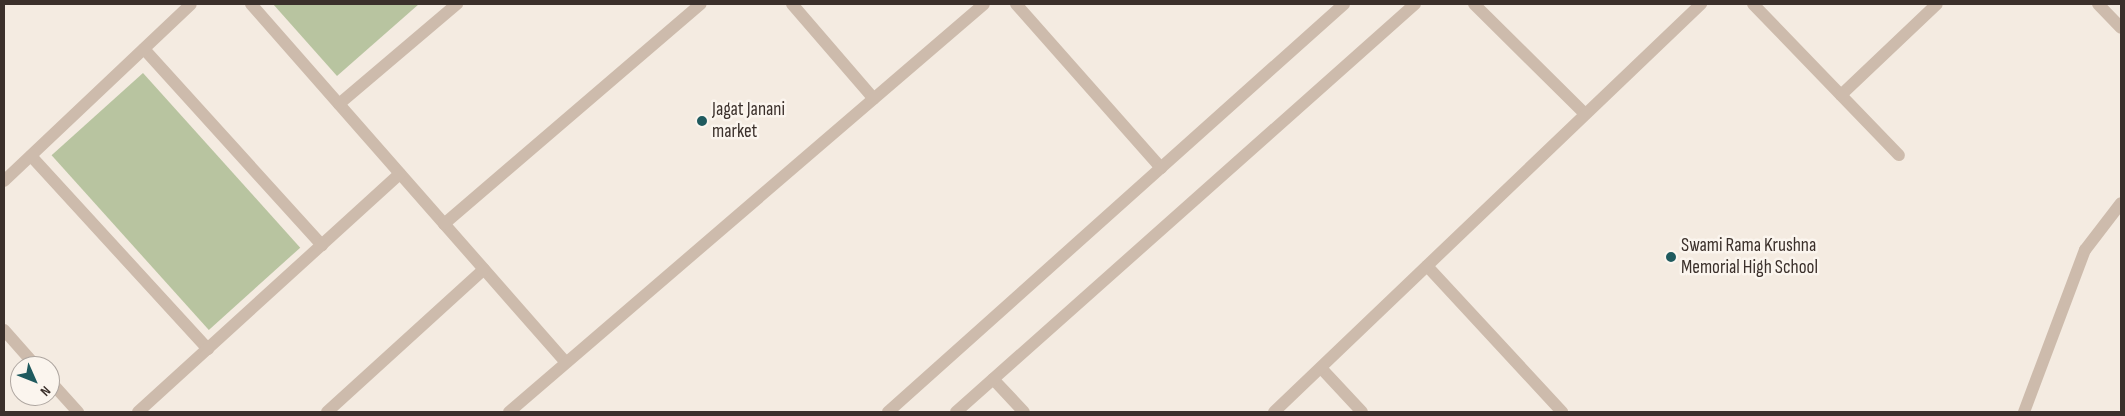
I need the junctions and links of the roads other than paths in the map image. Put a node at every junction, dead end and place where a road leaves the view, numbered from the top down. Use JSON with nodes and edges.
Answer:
{"nodes":[{"id":1,"x":191,"y":4,"type":"edge"},
{"id":2,"x":251,"y":4,"type":"edge"},
{"id":3,"x":457,"y":4,"type":"edge"},
{"id":4,"x":701,"y":4,"type":"edge"},
{"id":5,"x":792,"y":4,"type":"edge"},
{"id":6,"x":984,"y":4,"type":"edge"},
{"id":7,"x":1016,"y":4,"type":"edge"},
{"id":8,"x":1344,"y":4,"type":"edge"},
{"id":9,"x":1415,"y":4,"type":"edge"},
{"id":10,"x":1474,"y":4,"type":"edge"},
{"id":11,"x":1701,"y":4,"type":"edge"},
{"id":12,"x":1753,"y":4,"type":"edge"},
{"id":13,"x":1937,"y":4,"type":"edge"},
{"id":14,"x":2098,"y":4,"type":"edge"},
{"id":15,"x":2121,"y":28,"type":"edge"},
{"id":16,"x":144,"y":49,"type":"junction"},
{"id":17,"x":1841,"y":95,"type":"junction"},
{"id":18,"x":874,"y":99,"type":"junction"},
{"id":19,"x":339,"y":104,"type":"junction"},
{"id":20,"x":1585,"y":114,"type":"junction"},
{"id":21,"x":1899,"y":155,"type":"dead end"},
{"id":22,"x":31,"y":156,"type":"junction"},
{"id":23,"x":1160,"y":168,"type":"junction"},
{"id":24,"x":400,"y":174,"type":"junction"},
{"id":25,"x":4,"y":181,"type":"edge"},
{"id":26,"x":2121,"y":203,"type":"edge"},
{"id":27,"x":444,"y":224,"type":"junction"},
{"id":28,"x":322,"y":245,"type":"junction"},
{"id":29,"x":1427,"y":266,"type":"junction"},
{"id":30,"x":484,"y":268,"type":"junction"},
{"id":31,"x":4,"y":330,"type":"edge"},
{"id":32,"x":208,"y":349,"type":"junction"},
{"id":33,"x":27,"y":356,"type":"edge"},
{"id":34,"x":566,"y":362,"type":"junction"},
{"id":35,"x":1321,"y":368,"type":"junction"},
{"id":36,"x":993,"y":379,"type":"junction"},
{"id":37,"x":60,"y":392,"type":"edge"},
{"id":38,"x":78,"y":412,"type":"edge"},
{"id":39,"x":138,"y":412,"type":"edge"},
{"id":40,"x":327,"y":412,"type":"edge"},
{"id":41,"x":510,"y":412,"type":"edge"},
{"id":42,"x":888,"y":412,"type":"edge"},
{"id":43,"x":956,"y":412,"type":"edge"},
{"id":44,"x":1024,"y":412,"type":"edge"},
{"id":45,"x":1274,"y":412,"type":"edge"},
{"id":46,"x":1362,"y":412,"type":"edge"},
{"id":47,"x":1562,"y":412,"type":"edge"},
{"id":48,"x":2024,"y":412,"type":"edge"}],
"edges":[{"from":1,"to":16,"type":"street"},
{"from":2,"to":19,"type":"street"},
{"from":3,"to":19,"type":"street"},
{"from":4,"to":27,"type":"street"},
{"from":5,"to":18,"type":"street"},
{"from":6,"to":18,"type":"street"},
{"from":7,"to":23,"type":"street"},
{"from":8,"to":23,"type":"street"},
{"from":9,"to":36,"type":"street"},
{"from":10,"to":20,"type":"street"},
{"from":11,"to":20,"type":"street"},
{"from":12,"to":17,"type":"street"},
{"from":13,"to":17,"type":"street"},
{"from":14,"to":15,"type":"street"},
{"from":16,"to":22,"type":"street"},
{"from":16,"to":28,"type":"street"},
{"from":17,"to":21,"type":"street"},
{"from":18,"to":34,"type":"street"},
{"from":19,"to":24,"type":"street"},
{"from":20,"to":29,"type":"street"},
{"from":22,"to":25,"type":"street"},
{"from":22,"to":32,"type":"street"},
{"from":23,"to":42,"type":"street"},
{"from":24,"to":27,"type":"street"},
{"from":24,"to":28,"type":"street"},
{"from":26,"to":48,"type":"street"},
{"from":27,"to":30,"type":"street"},
{"from":28,"to":32,"type":"street"},
{"from":29,"to":35,"type":"street"},
{"from":29,"to":47,"type":"street"},
{"from":30,"to":34,"type":"street"},
{"from":30,"to":40,"type":"street"},
{"from":31,"to":33,"type":"street"},
{"from":32,"to":39,"type":"street"},
{"from":34,"to":41,"type":"street"},
{"from":35,"to":45,"type":"street"},
{"from":35,"to":46,"type":"street"},
{"from":36,"to":43,"type":"street"},
{"from":36,"to":44,"type":"street"},
{"from":37,"to":38,"type":"street"}]}
